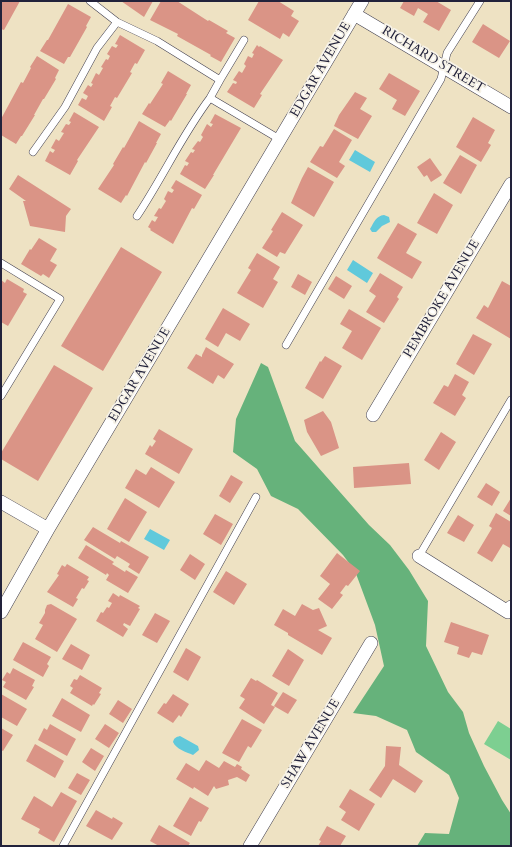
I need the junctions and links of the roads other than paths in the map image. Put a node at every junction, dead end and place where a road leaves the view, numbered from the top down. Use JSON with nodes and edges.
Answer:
{"nodes":[{"id":1,"x":90,"y":1,"type":"edge"},
{"id":2,"x":362,"y":1,"type":"edge"},
{"id":3,"x":480,"y":1,"type":"edge"},
{"id":4,"x":354,"y":14,"type":"junction"},
{"id":5,"x":117,"y":22,"type":"junction"},
{"id":6,"x":244,"y":40,"type":"dead end"},
{"id":7,"x":445,"y":67,"type":"junction"},
{"id":8,"x":220,"y":80,"type":"junction"},
{"id":9,"x":210,"y":98,"type":"junction"},
{"id":10,"x":511,"y":107,"type":"edge"},
{"id":11,"x":281,"y":140,"type":"junction"},
{"id":12,"x":33,"y":152,"type":"dead end"},
{"id":13,"x":511,"y":184,"type":"edge"},
{"id":14,"x":137,"y":216,"type":"dead end"},
{"id":15,"x":1,"y":263,"type":"edge"},
{"id":16,"x":286,"y":345,"type":"dead end"},
{"id":17,"x":1,"y":396,"type":"edge"},
{"id":18,"x":511,"y":400,"type":"edge"},
{"id":19,"x":373,"y":415,"type":"dead end"},
{"id":20,"x":256,"y":497,"type":"dead end"},
{"id":21,"x":1,"y":502,"type":"edge"},
{"id":22,"x":48,"y":529,"type":"junction"},
{"id":23,"x":418,"y":556,"type":"joint"},
{"id":24,"x":511,"y":607,"type":"edge"},
{"id":25,"x":1,"y":612,"type":"edge"},
{"id":26,"x":371,"y":643,"type":"dead end"},
{"id":27,"x":63,"y":846,"type":"edge"},
{"id":28,"x":250,"y":846,"type":"edge"}],
"edges":[{"from":1,"to":5,"type":"lane"},
{"from":2,"to":4,"type":"street","name":"EDGAR AVENUE"},
{"from":3,"to":7,"type":"lane"},
{"from":4,"to":7,"type":"street","name":"RICHARD STREET"},
{"from":4,"to":11,"type":"street","name":"EDGAR AVENUE"},
{"from":5,"to":8,"type":"lane"},
{"from":5,"to":12,"type":"lane"},
{"from":6,"to":8,"type":"lane"},
{"from":7,"to":10,"type":"street","name":"RICHARD STREET"},
{"from":7,"to":16,"type":"lane"},
{"from":8,"to":9,"type":"lane"},
{"from":9,"to":11,"type":"lane"},
{"from":9,"to":14,"type":"lane"},
{"from":11,"to":22,"type":"street","name":"EDGAR AVENUE"},
{"from":13,"to":19,"type":"street","name":"PEMBROKE AVENUE"},
{"from":15,"to":17,"type":"lane"},
{"from":18,"to":23,"type":"lane"},
{"from":20,"to":27,"type":"lane"},
{"from":21,"to":22,"type":"street"},
{"from":22,"to":25,"type":"street","name":"EDGAR AVENUE"},
{"from":23,"to":24,"type":"street"},
{"from":26,"to":28,"type":"street","name":"SHAW AVENUE"}]}
